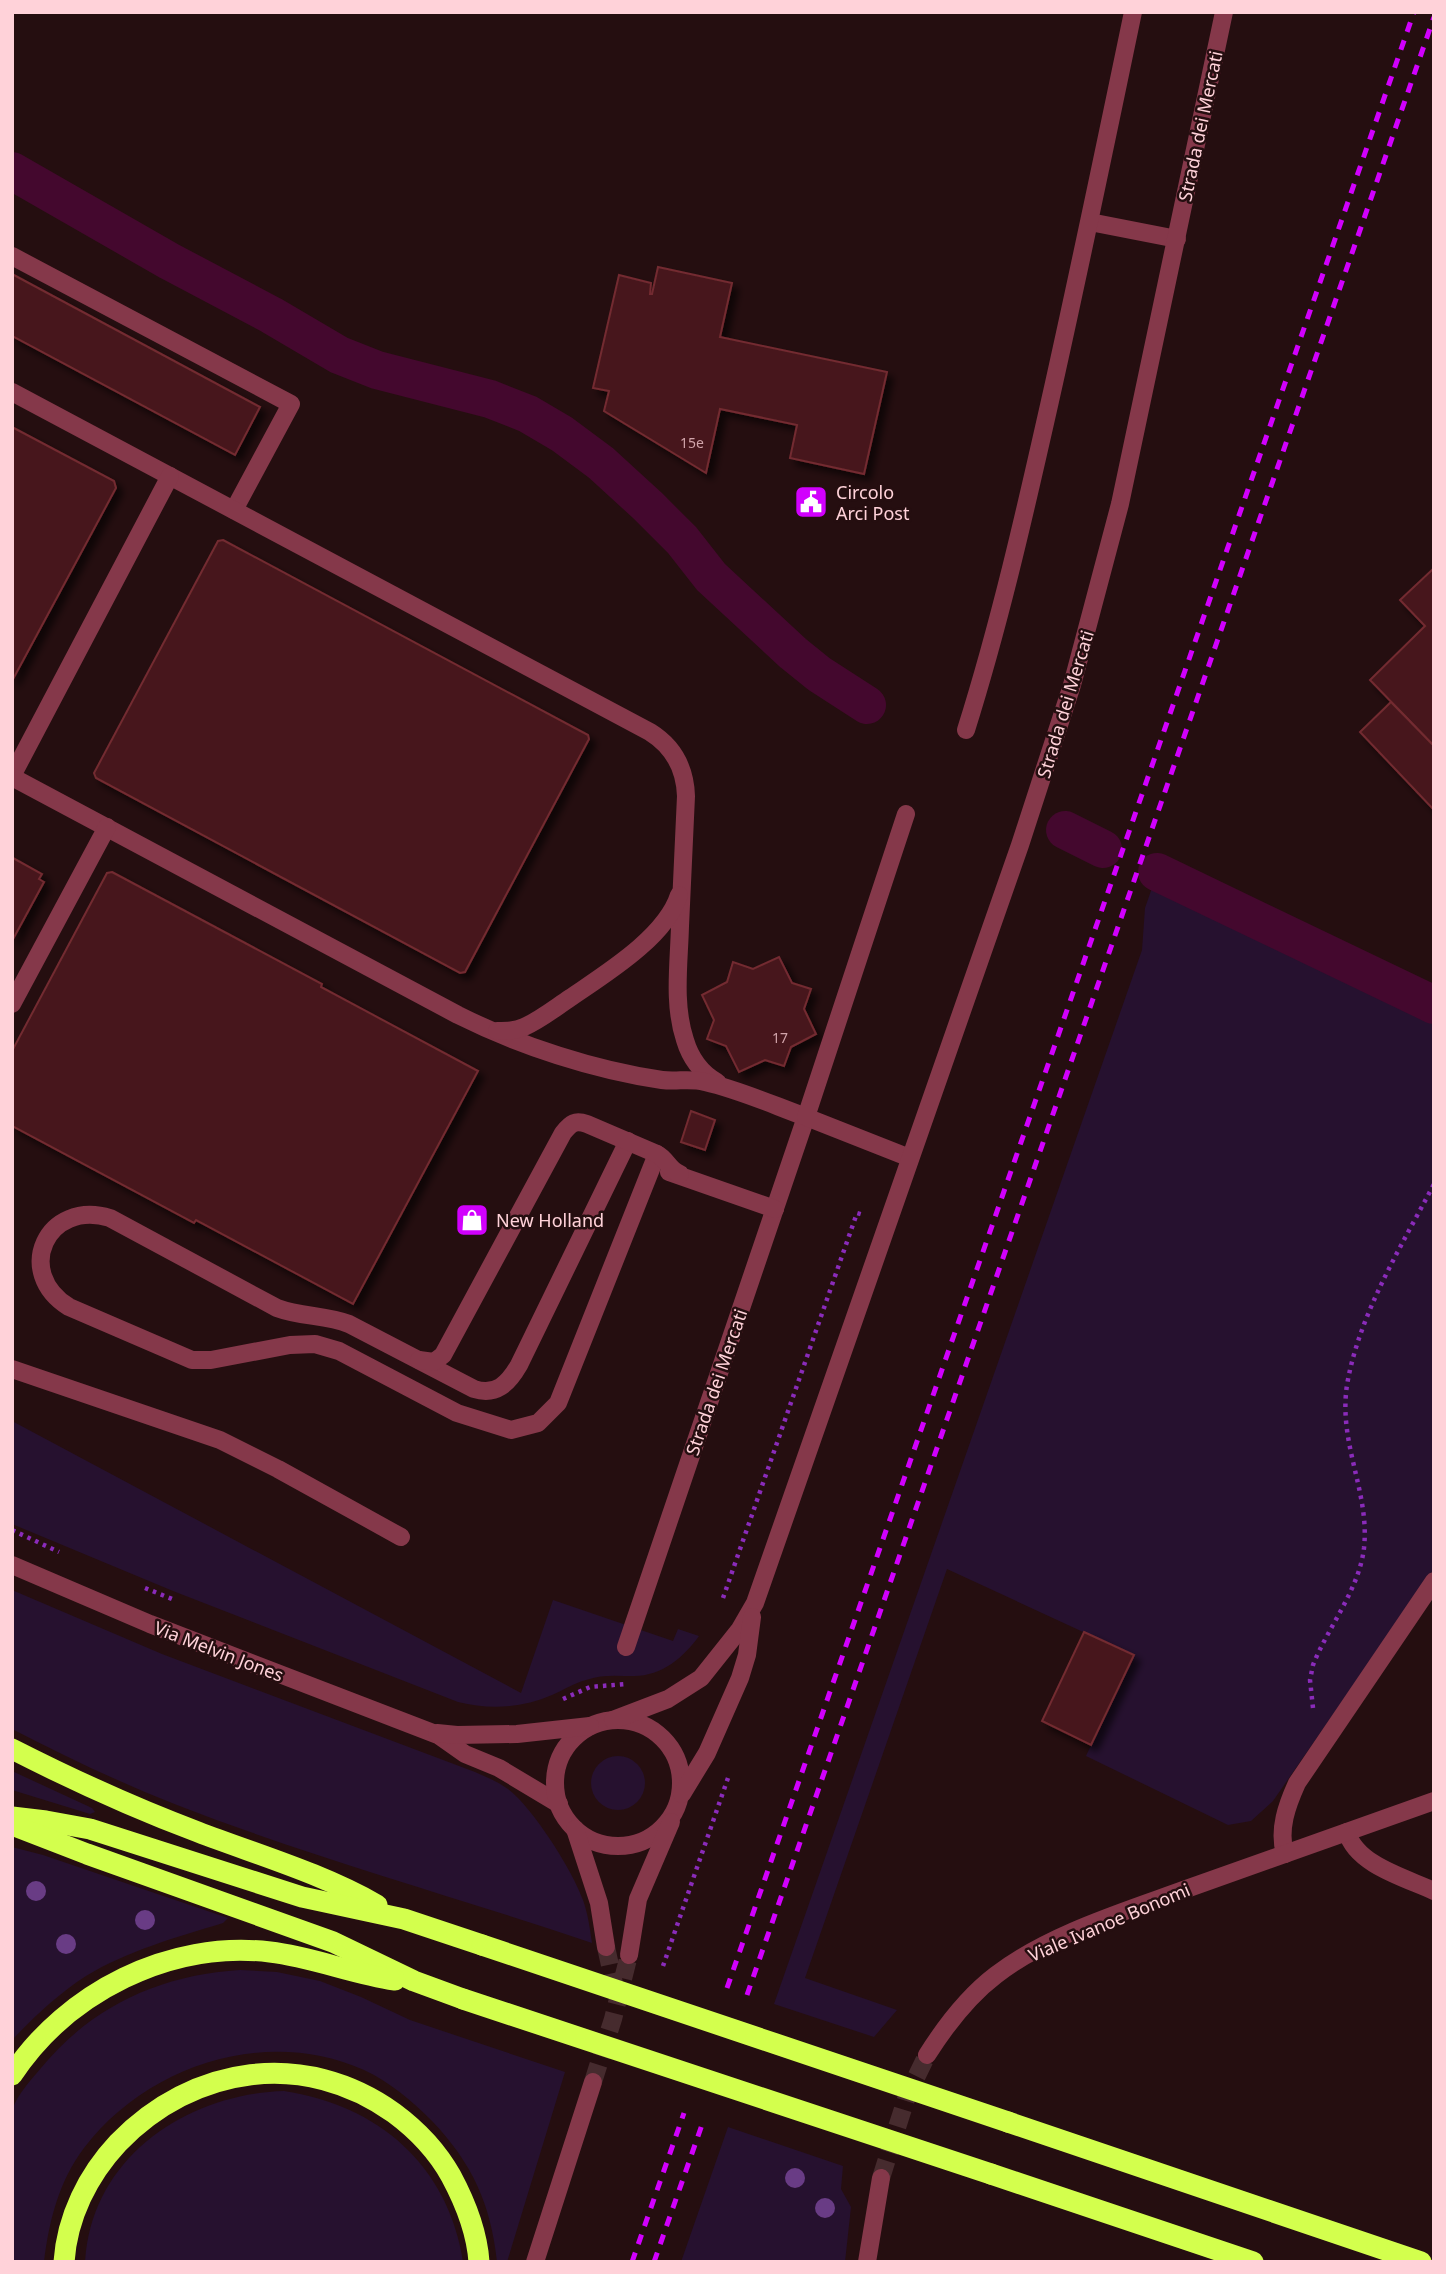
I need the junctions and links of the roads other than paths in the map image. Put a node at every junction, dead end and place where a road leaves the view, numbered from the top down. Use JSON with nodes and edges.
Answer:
{"nodes":[{"id":1,"x":1133,"y":12,"type":"edge"},
{"id":2,"x":1224,"y":12,"type":"edge"},
{"id":3,"x":1090,"y":222,"type":"junction"},
{"id":4,"x":1177,"y":239,"type":"junction"},
{"id":5,"x":12,"y":256,"type":"edge"},
{"id":6,"x":12,"y":392,"type":"edge"},
{"id":7,"x":170,"y":476,"type":"junction"},
{"id":8,"x":234,"y":510,"type":"junction"},
{"id":9,"x":966,"y":730,"type":"dead end"},
{"id":10,"x":12,"y":776,"type":"edge"},
{"id":11,"x":906,"y":814,"type":"dead end"},
{"id":12,"x":107,"y":827,"type":"junction"},
{"id":13,"x":683,"y":875,"type":"junction"},
{"id":14,"x":12,"y":1004,"type":"edge"},
{"id":15,"x":480,"y":1026,"type":"junction"},
{"id":16,"x":733,"y":1090,"type":"junction"},
{"id":17,"x":806,"y":1117,"type":"junction"},
{"id":18,"x":628,"y":1141,"type":"junction"},
{"id":19,"x":657,"y":1154,"type":"junction"},
{"id":20,"x":910,"y":1158,"type":"junction"},
{"id":21,"x":680,"y":1174,"type":"junction"},
{"id":22,"x":644,"y":1186,"type":"junction"},
{"id":23,"x":775,"y":1209,"type":"junction"},
{"id":24,"x":417,"y":1360,"type":"junction"},
{"id":25,"x":12,"y":1369,"type":"edge"},
{"id":26,"x":401,"y":1537,"type":"dead end"},
{"id":27,"x":12,"y":1565,"type":"edge"},
{"id":28,"x":1434,"y":1581,"type":"edge"},
{"id":29,"x":755,"y":1603,"type":"junction"},
{"id":30,"x":626,"y":1647,"type":"dead end"},
{"id":31,"x":613,"y":1720,"type":"junction"},
{"id":32,"x":590,"y":1726,"type":"junction"},
{"id":33,"x":428,"y":1731,"type":"junction"},
{"id":34,"x":12,"y":1749,"type":"edge"},
{"id":35,"x":1434,"y":1801,"type":"edge"},
{"id":36,"x":559,"y":1804,"type":"junction"},
{"id":37,"x":677,"y":1806,"type":"junction"},
{"id":38,"x":12,"y":1817,"type":"edge"},
{"id":39,"x":12,"y":1825,"type":"edge"},
{"id":40,"x":575,"y":1829,"type":"junction"},
{"id":41,"x":1347,"y":1832,"type":"junction"},
{"id":42,"x":1285,"y":1854,"type":"junction"},
{"id":43,"x":1434,"y":1891,"type":"edge"},
{"id":44,"x":404,"y":1919,"type":"junction"},
{"id":45,"x":606,"y":1947,"type":"tunnel mouth"},
{"id":46,"x":629,"y":1955,"type":"tunnel mouth"},
{"id":47,"x":431,"y":1987,"type":"junction"},
{"id":48,"x":927,"y":2055,"type":"tunnel mouth"},
{"id":49,"x":12,"y":2075,"type":"edge"},
{"id":50,"x":593,"y":2082,"type":"tunnel mouth"},
{"id":51,"x":881,"y":2178,"type":"tunnel mouth"},
{"id":52,"x":64,"y":2262,"type":"edge"},
{"id":53,"x":479,"y":2262,"type":"edge"},
{"id":54,"x":535,"y":2262,"type":"edge"},
{"id":55,"x":867,"y":2262,"type":"edge"},
{"id":56,"x":1254,"y":2262,"type":"edge"},
{"id":57,"x":1421,"y":2262,"type":"edge"}],
"edges":[{"from":1,"to":3,"type":"street"},
{"from":2,"to":4,"type":"street","name":"Strada dei Mercati"},
{"from":3,"to":4,"type":"street"},
{"from":3,"to":9,"type":"street"},
{"from":4,"to":20,"type":"street","name":"Strada dei Mercati"},
{"from":5,"to":8,"type":"street"},
{"from":6,"to":7,"type":"street"},
{"from":7,"to":8,"type":"street"},
{"from":7,"to":10,"type":"street"},
{"from":8,"to":13,"type":"street"},
{"from":10,"to":12,"type":"street"},
{"from":11,"to":17,"type":"street","name":"Strada dei Mercati"},
{"from":12,"to":14,"type":"street"},
{"from":12,"to":15,"type":"street"},
{"from":13,"to":15,"type":"street"},
{"from":13,"to":16,"type":"street"},
{"from":15,"to":16,"type":"street"},
{"from":16,"to":17,"type":"street"},
{"from":17,"to":20,"type":"street"},
{"from":17,"to":23,"type":"street","name":"Strada dei Mercati"},
{"from":18,"to":19,"type":"street"},
{"from":18,"to":24,"type":"street"},
{"from":18,"to":24,"type":"street"},
{"from":19,"to":21,"type":"street"},
{"from":19,"to":22,"type":"street"},
{"from":20,"to":29,"type":"street","name":"Strada dei Mercati"},
{"from":21,"to":22,"type":"street"},
{"from":21,"to":23,"type":"street"},
{"from":22,"to":24,"type":"street"},
{"from":23,"to":30,"type":"street","name":"Strada dei Mercati"},
{"from":25,"to":26,"type":"street"},
{"from":27,"to":33,"type":"street","name":"Via Melvin Jones"},
{"from":28,"to":42,"type":"street"},
{"from":29,"to":31,"type":"street","name":"Strada dei Mercati"},
{"from":29,"to":37,"type":"street","name":"Strada dei Mercati"},
{"from":31,"to":32,"type":"street","name":"Strada dei Mercati"},
{"from":31,"to":37,"type":"street","name":"Strada dei Mercati"},
{"from":32,"to":33,"type":"street","name":"Via Melvin Jones"},
{"from":32,"to":36,"type":"street"},
{"from":33,"to":36,"type":"street","name":"Via Melvin Jones"},
{"from":34,"to":44,"type":"highway"},
{"from":35,"to":41,"type":"street","name":"Viale Ivanoe Bonomi"},
{"from":36,"to":40,"type":"street"},
{"from":37,"to":40,"type":"street","name":"Strada dei Mercati"},
{"from":37,"to":46,"type":"street","name":"Strada dei Mercati"},
{"from":38,"to":44,"type":"highway"},
{"from":39,"to":47,"type":"highway"},
{"from":40,"to":45,"type":"street"},
{"from":41,"to":42,"type":"street","name":"Viale Ivanoe Bonomi"},
{"from":41,"to":43,"type":"street"},
{"from":42,"to":48,"type":"street","name":"Viale Ivanoe Bonomi"},
{"from":44,"to":57,"type":"highway","bridge":true},
{"from":47,"to":49,"type":"highway"},
{"from":47,"to":56,"type":"highway","bridge":true},
{"from":50,"to":54,"type":"street"},
{"from":51,"to":55,"type":"street"},
{"from":52,"to":53,"type":"highway"}]}
